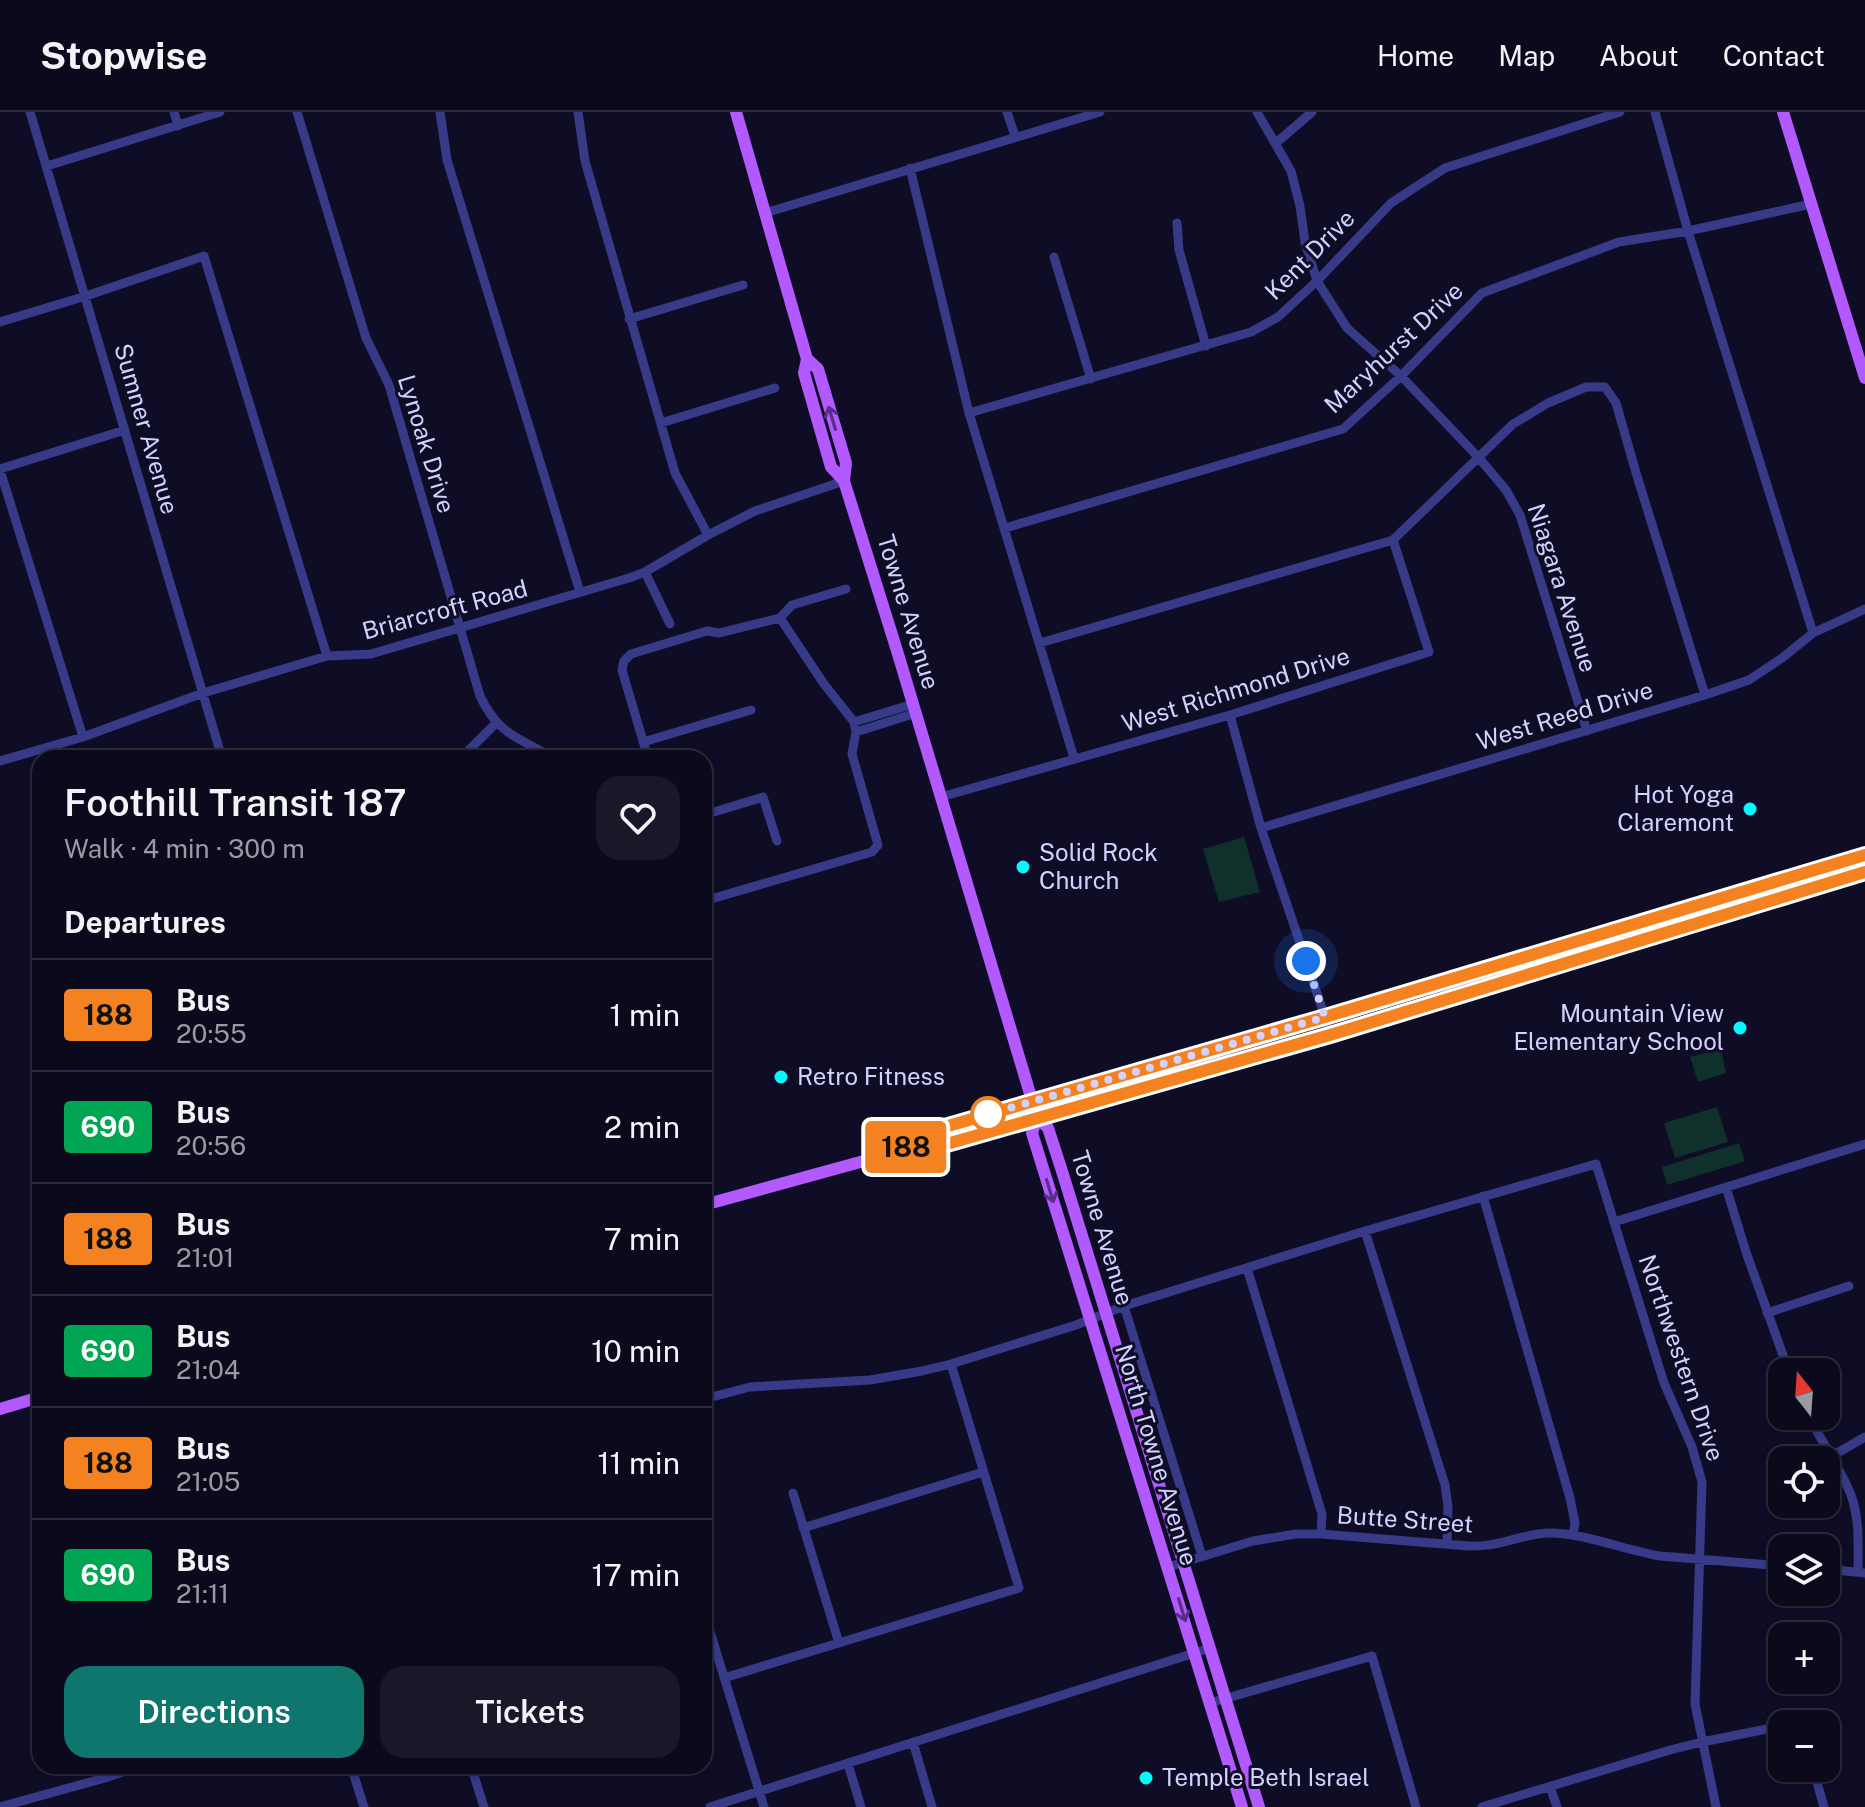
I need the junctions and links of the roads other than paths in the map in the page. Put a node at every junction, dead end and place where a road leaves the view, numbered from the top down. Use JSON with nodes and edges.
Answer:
{"nodes":[{"id":1,"x":30,"y":112,"type":"edge"},
{"id":2,"x":174,"y":112,"type":"edge"},
{"id":3,"x":220,"y":112,"type":"edge"},
{"id":4,"x":297,"y":112,"type":"edge"},
{"id":5,"x":440,"y":112,"type":"edge"},
{"id":6,"x":578,"y":112,"type":"edge"},
{"id":7,"x":736,"y":112,"type":"edge"},
{"id":8,"x":1007,"y":112,"type":"edge"},
{"id":9,"x":1100,"y":112,"type":"edge"},
{"id":10,"x":1257,"y":112,"type":"edge"},
{"id":11,"x":1312,"y":112,"type":"edge"},
{"id":12,"x":1620,"y":112,"type":"edge"},
{"id":13,"x":1655,"y":112,"type":"edge"},
{"id":14,"x":1783,"y":112,"type":"edge"},
{"id":15,"x":178,"y":126,"type":"junction"},
{"id":16,"x":1015,"y":136,"type":"junction"},
{"id":17,"x":1276,"y":143,"type":"junction"},
{"id":18,"x":47,"y":166,"type":"junction"},
{"id":19,"x":910,"y":168,"type":"junction"},
{"id":20,"x":1811,"y":204,"type":"junction"},
{"id":21,"x":765,"y":213,"type":"junction"},
{"id":22,"x":1177,"y":223,"type":"dead end"},
{"id":23,"x":1688,"y":231,"type":"junction"},
{"id":24,"x":1054,"y":257,"type":"dead end"},
{"id":25,"x":1317,"y":281,"type":"junction"},
{"id":26,"x":743,"y":285,"type":"dead end"},
{"id":27,"x":86,"y":296,"type":"junction"},
{"id":28,"x":629,"y":319,"type":"junction"},
{"id":29,"x":0,"y":322,"type":"edge"},
{"id":30,"x":1206,"y":346,"type":"junction"},
{"id":31,"x":1401,"y":376,"type":"junction"},
{"id":32,"x":1865,"y":378,"type":"edge"},
{"id":33,"x":1091,"y":379,"type":"junction"},
{"id":34,"x":775,"y":388,"type":"dead end"},
{"id":35,"x":969,"y":413,"type":"junction"},
{"id":36,"x":661,"y":423,"type":"junction"},
{"id":37,"x":125,"y":430,"type":"junction"},
{"id":38,"x":1479,"y":458,"type":"junction"},
{"id":39,"x":0,"y":470,"type":"edge"},
{"id":40,"x":844,"y":481,"type":"junction"},
{"id":41,"x":1005,"y":528,"type":"junction"},
{"id":42,"x":708,"y":535,"type":"junction"},
{"id":43,"x":1393,"y":540,"type":"junction"},
{"id":44,"x":645,"y":572,"type":"junction"},
{"id":45,"x":846,"y":589,"type":"dead end"},
{"id":46,"x":580,"y":592,"type":"junction"},
{"id":47,"x":1865,"y":609,"type":"edge"},
{"id":48,"x":780,"y":618,"type":"junction"},
{"id":49,"x":670,"y":624,"type":"dead end"},
{"id":50,"x":459,"y":628,"type":"junction"},
{"id":51,"x":1813,"y":633,"type":"junction"},
{"id":52,"x":1040,"y":643,"type":"junction"},
{"id":53,"x":327,"y":656,"type":"junction"},
{"id":54,"x":203,"y":693,"type":"junction"},
{"id":55,"x":1705,"y":695,"type":"junction"},
{"id":56,"x":914,"y":708,"type":"junction"},
{"id":57,"x":751,"y":710,"type":"dead end"},
{"id":58,"x":1230,"y":715,"type":"junction"},
{"id":59,"x":496,"y":723,"type":"junction"},
{"id":60,"x":855,"y":727,"type":"junction"},
{"id":61,"x":1587,"y":731,"type":"junction"},
{"id":62,"x":83,"y":737,"type":"junction"},
{"id":63,"x":643,"y":742,"type":"junction"},
{"id":64,"x":38,"y":750,"type":"edge"},
{"id":65,"x":220,"y":750,"type":"edge"},
{"id":66,"x":469,"y":750,"type":"edge"},
{"id":67,"x":537,"y":750,"type":"edge"},
{"id":68,"x":646,"y":750,"type":"edge"},
{"id":69,"x":32,"y":752,"type":"edge"},
{"id":70,"x":1074,"y":758,"type":"junction"},
{"id":71,"x":0,"y":761,"type":"edge"},
{"id":72,"x":941,"y":797,"type":"junction"},
{"id":73,"x":712,"y":813,"type":"edge"},
{"id":74,"x":1261,"y":828,"type":"junction"},
{"id":75,"x":777,"y":841,"type":"dead end"},
{"id":76,"x":1865,"y":855,"type":"edge"},
{"id":77,"x":1865,"y":872,"type":"edge"},
{"id":78,"x":712,"y":899,"type":"edge"},
{"id":79,"x":1325,"y":1017,"type":"junction"},
{"id":80,"x":1330,"y":1035,"type":"junction"},
{"id":81,"x":1033,"y":1101,"type":"junction"},
{"id":82,"x":1037,"y":1117,"type":"junction"},
{"id":83,"x":1865,"y":1144,"type":"edge"},
{"id":84,"x":904,"y":1150,"type":"junction"},
{"id":85,"x":1726,"y":1187,"type":"junction"},
{"id":86,"x":1483,"y":1196,"type":"junction"},
{"id":87,"x":712,"y":1203,"type":"edge"},
{"id":88,"x":1614,"y":1222,"type":"junction"},
{"id":89,"x":1365,"y":1231,"type":"junction"},
{"id":90,"x":1247,"y":1268,"type":"junction"},
{"id":91,"x":1849,"y":1286,"type":"dead end"},
{"id":92,"x":1124,"y":1306,"type":"junction"},
{"id":93,"x":1767,"y":1313,"type":"junction"},
{"id":94,"x":1106,"y":1314,"type":"junction"},
{"id":95,"x":1091,"y":1320,"type":"junction"},
{"id":96,"x":1784,"y":1358,"type":"edge"},
{"id":97,"x":951,"y":1364,"type":"junction"},
{"id":98,"x":712,"y":1397,"type":"edge"},
{"id":99,"x":32,"y":1399,"type":"edge"},
{"id":100,"x":0,"y":1409,"type":"edge"},
{"id":101,"x":1865,"y":1437,"type":"edge"},
{"id":102,"x":1840,"y":1451,"type":"edge"},
{"id":103,"x":983,"y":1472,"type":"junction"},
{"id":104,"x":1840,"y":1473,"type":"edge"},
{"id":105,"x":793,"y":1493,"type":"dead end"},
{"id":106,"x":803,"y":1528,"type":"junction"},
{"id":107,"x":1321,"y":1534,"type":"junction"},
{"id":108,"x":1573,"y":1535,"type":"junction"},
{"id":109,"x":1447,"y":1544,"type":"junction"},
{"id":110,"x":1202,"y":1556,"type":"junction"},
{"id":111,"x":1700,"y":1559,"type":"junction"},
{"id":112,"x":1184,"y":1562,"type":"junction"},
{"id":113,"x":1768,"y":1565,"type":"edge"},
{"id":114,"x":1168,"y":1567,"type":"junction"},
{"id":115,"x":1840,"y":1570,"type":"edge"},
{"id":116,"x":1862,"y":1572,"type":"edge"},
{"id":117,"x":712,"y":1638,"type":"edge"},
{"id":118,"x":839,"y":1643,"type":"junction"},
{"id":119,"x":1210,"y":1648,"type":"junction"},
{"id":120,"x":1195,"y":1653,"type":"junction"},
{"id":121,"x":724,"y":1678,"type":"junction"},
{"id":122,"x":1225,"y":1698,"type":"junction"},
{"id":123,"x":1210,"y":1703,"type":"junction"},
{"id":124,"x":1768,"y":1729,"type":"edge"},
{"id":125,"x":913,"y":1742,"type":"junction"},
{"id":126,"x":1702,"y":1742,"type":"junction"},
{"id":127,"x":848,"y":1764,"type":"junction"},
{"id":128,"x":117,"y":1774,"type":"edge"},
{"id":129,"x":354,"y":1774,"type":"edge"},
{"id":130,"x":474,"y":1774,"type":"edge"},
{"id":131,"x":1817,"y":1782,"type":"edge"},
{"id":132,"x":1550,"y":1787,"type":"junction"},
{"id":133,"x":760,"y":1792,"type":"junction"},
{"id":134,"x":0,"y":1807,"type":"edge"},
{"id":135,"x":364,"y":1807,"type":"edge"},
{"id":136,"x":484,"y":1807,"type":"edge"},
{"id":137,"x":710,"y":1807,"type":"edge"},
{"id":138,"x":764,"y":1807,"type":"edge"},
{"id":139,"x":861,"y":1807,"type":"edge"},
{"id":140,"x":932,"y":1807,"type":"edge"},
{"id":141,"x":1242,"y":1807,"type":"edge"},
{"id":142,"x":1259,"y":1807,"type":"edge"},
{"id":143,"x":1416,"y":1807,"type":"edge"},
{"id":144,"x":1482,"y":1807,"type":"edge"},
{"id":145,"x":1557,"y":1807,"type":"edge"},
{"id":146,"x":1716,"y":1807,"type":"edge"},
{"id":147,"x":1824,"y":1807,"type":"edge"}],
"edges":[{"from":1,"to":18,"type":"street","name":"Sumner Avenue"},
{"from":2,"to":15,"type":"street"},
{"from":3,"to":15,"type":"street"},
{"from":4,"to":50,"type":"street","name":"Lynoak Drive"},
{"from":5,"to":46,"type":"street"},
{"from":6,"to":28,"type":"street"},
{"from":7,"to":21,"type":"main road","name":"Towne Avenue"},
{"from":8,"to":16,"type":"street"},
{"from":9,"to":16,"type":"street"},
{"from":10,"to":17,"type":"street","name":"Niagara Avenue"},
{"from":11,"to":17,"type":"street"},
{"from":12,"to":25,"type":"street","name":"Kent Drive"},
{"from":13,"to":23,"type":"street"},
{"from":14,"to":20,"type":"main road"},
{"from":15,"to":18,"type":"street"},
{"from":16,"to":19,"type":"street"},
{"from":17,"to":25,"type":"street","name":"Niagara Avenue"},
{"from":18,"to":27,"type":"street","name":"Sumner Avenue"},
{"from":19,"to":21,"type":"street"},
{"from":19,"to":35,"type":"street"},
{"from":20,"to":23,"type":"street","name":"Maryhurst Drive"},
{"from":20,"to":32,"type":"main road"},
{"from":21,"to":40,"type":"main road","name":"Towne Avenue"},
{"from":22,"to":30,"type":"street"},
{"from":23,"to":31,"type":"street","name":"Maryhurst Drive"},
{"from":23,"to":51,"type":"street"},
{"from":24,"to":33,"type":"street"},
{"from":25,"to":30,"type":"street","name":"Kent Drive"},
{"from":25,"to":31,"type":"street","name":"Niagara Avenue"},
{"from":26,"to":28,"type":"street"},
{"from":27,"to":29,"type":"street"},
{"from":27,"to":37,"type":"street","name":"Sumner Avenue"},
{"from":27,"to":53,"type":"street"},
{"from":28,"to":36,"type":"street"},
{"from":30,"to":33,"type":"street","name":"Kent Drive"},
{"from":31,"to":38,"type":"street","name":"Niagara Avenue"},
{"from":31,"to":41,"type":"street","name":"Maryhurst Drive"},
{"from":33,"to":35,"type":"street","name":"Kent Drive"},
{"from":34,"to":36,"type":"street"},
{"from":35,"to":41,"type":"street"},
{"from":36,"to":42,"type":"street"},
{"from":37,"to":39,"type":"street"},
{"from":37,"to":54,"type":"street","name":"Sumner Avenue"},
{"from":38,"to":43,"type":"street"},
{"from":38,"to":55,"type":"street"},
{"from":38,"to":61,"type":"street","name":"Niagara Avenue"},
{"from":39,"to":62,"type":"street"},
{"from":40,"to":42,"type":"street","name":"Briarcroft Road"},
{"from":40,"to":56,"type":"main road","name":"Towne Avenue"},
{"from":41,"to":52,"type":"street"},
{"from":42,"to":44,"type":"street","name":"Briarcroft Road"},
{"from":43,"to":52,"type":"street"},
{"from":43,"to":58,"type":"street","name":"West Richmond Drive"},
{"from":44,"to":46,"type":"street","name":"Briarcroft Road"},
{"from":44,"to":49,"type":"street"},
{"from":45,"to":48,"type":"street"},
{"from":46,"to":50,"type":"street","name":"Briarcroft Road"},
{"from":47,"to":51,"type":"street","name":"West Reed Drive"},
{"from":48,"to":60,"type":"street"},
{"from":48,"to":63,"type":"street"},
{"from":50,"to":53,"type":"street","name":"Briarcroft Road"},
{"from":50,"to":59,"type":"street","name":"Lynoak Drive"},
{"from":51,"to":55,"type":"street","name":"West Reed Drive"},
{"from":52,"to":70,"type":"street"},
{"from":53,"to":54,"type":"street","name":"Briarcroft Road"},
{"from":54,"to":62,"type":"street","name":"Briarcroft Road"},
{"from":54,"to":65,"type":"street","name":"Sumner Avenue"},
{"from":55,"to":61,"type":"street","name":"West Reed Drive"},
{"from":56,"to":60,"type":"street"},
{"from":56,"to":72,"type":"main road","name":"Towne Avenue"},
{"from":57,"to":63,"type":"street"},
{"from":58,"to":70,"type":"street","name":"West Richmond Drive"},
{"from":58,"to":74,"type":"street"},
{"from":59,"to":66,"type":"street"},
{"from":59,"to":67,"type":"street","name":"Lynoak Drive"},
{"from":60,"to":78,"type":"street"},
{"from":61,"to":74,"type":"street","name":"West Reed Drive"},
{"from":62,"to":64,"type":"street","name":"Briarcroft Road"},
{"from":63,"to":68,"type":"street"},
{"from":69,"to":71,"type":"street","name":"Briarcroft Road"},
{"from":70,"to":72,"type":"street","name":"West Richmond Drive"},
{"from":72,"to":81,"type":"main road","name":"Towne Avenue"},
{"from":73,"to":75,"type":"street"},
{"from":74,"to":79,"type":"street"},
{"from":76,"to":79,"type":"main road"},
{"from":77,"to":80,"type":"main road"},
{"from":79,"to":80,"type":"street"},
{"from":79,"to":81,"type":"main road"},
{"from":80,"to":82,"type":"main road"},
{"from":81,"to":82,"type":"main road","name":"Towne Avenue"},
{"from":81,"to":84,"type":"main road"},
{"from":82,"to":84,"type":"main road"},
{"from":82,"to":94,"type":"main road","name":"Towne Avenue"},
{"from":82,"to":95,"type":"main road","name":"North Towne Avenue","one_way":true},
{"from":83,"to":85,"type":"street"},
{"from":84,"to":87,"type":"main road"},
{"from":85,"to":88,"type":"street"},
{"from":85,"to":93,"type":"street"},
{"from":86,"to":88,"type":"street","name":"Northwestern Drive"},
{"from":86,"to":89,"type":"street"},
{"from":86,"to":108,"type":"street"},
{"from":88,"to":111,"type":"street","name":"Northwestern Drive"},
{"from":89,"to":90,"type":"street"},
{"from":89,"to":109,"type":"street"},
{"from":90,"to":92,"type":"street"},
{"from":90,"to":107,"type":"street"},
{"from":91,"to":93,"type":"street"},
{"from":92,"to":94,"type":"street"},
{"from":92,"to":110,"type":"street"},
{"from":93,"to":96,"type":"street"},
{"from":94,"to":95,"type":"street"},
{"from":94,"to":112,"type":"main road","name":"Towne Avenue"},
{"from":95,"to":97,"type":"street"},
{"from":95,"to":114,"type":"main road","name":"North Towne Avenue"},
{"from":97,"to":98,"type":"street"},
{"from":97,"to":103,"type":"street"},
{"from":99,"to":100,"type":"main road"},
{"from":101,"to":102,"type":"street"},
{"from":103,"to":106,"type":"street"},
{"from":103,"to":118,"type":"street"},
{"from":104,"to":116,"type":"street"},
{"from":105,"to":106,"type":"street"},
{"from":106,"to":118,"type":"street"},
{"from":107,"to":109,"type":"street","name":"Butte Street"},
{"from":107,"to":110,"type":"street","name":"Butte Street"},
{"from":108,"to":109,"type":"street","name":"Butte Street"},
{"from":108,"to":111,"type":"street","name":"Butte Street"},
{"from":110,"to":112,"type":"street","name":"Butte Street"},
{"from":111,"to":113,"type":"street","name":"Butte Street"},
{"from":111,"to":126,"type":"street","name":"Northwestern Drive"},
{"from":112,"to":114,"type":"street","name":"Butte Street"},
{"from":112,"to":119,"type":"main road","name":"Towne Avenue"},
{"from":114,"to":120,"type":"main road","name":"North Towne Avenue","one_way":true},
{"from":115,"to":116,"type":"street"},
{"from":117,"to":121,"type":"street"},
{"from":118,"to":121,"type":"street"},
{"from":119,"to":120,"type":"street"},
{"from":119,"to":122,"type":"main road","name":"Towne Avenue"},
{"from":120,"to":123,"type":"main road","name":"North Towne Avenue"},
{"from":120,"to":125,"type":"street"},
{"from":121,"to":133,"type":"street"},
{"from":122,"to":123,"type":"street"},
{"from":122,"to":142,"type":"main road","name":"Towne Avenue"},
{"from":122,"to":143,"type":"street"},
{"from":123,"to":141,"type":"main road","name":"North Towne Avenue"},
{"from":124,"to":126,"type":"street"},
{"from":125,"to":127,"type":"street"},
{"from":125,"to":140,"type":"street"},
{"from":126,"to":132,"type":"street"},
{"from":126,"to":146,"type":"street","name":"Northwestern Drive"},
{"from":127,"to":133,"type":"street"},
{"from":127,"to":139,"type":"street"},
{"from":128,"to":134,"type":"street"},
{"from":129,"to":135,"type":"street"},
{"from":130,"to":136,"type":"street"},
{"from":131,"to":147,"type":"street"},
{"from":132,"to":144,"type":"street"},
{"from":132,"to":145,"type":"street"},
{"from":133,"to":137,"type":"street"},
{"from":133,"to":138,"type":"street"}]}
